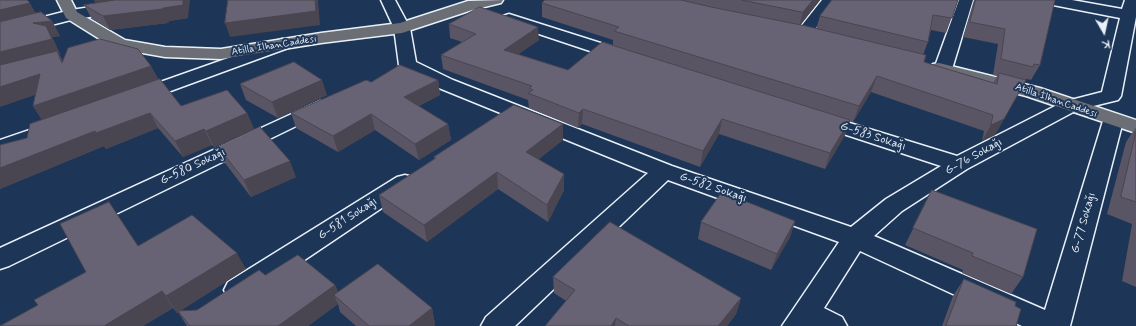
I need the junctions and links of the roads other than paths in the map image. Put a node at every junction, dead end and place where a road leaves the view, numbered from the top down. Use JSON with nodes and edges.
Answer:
{"nodes":[{"id":1,"x":64,"y":0,"type":"edge"},
{"id":2,"x":167,"y":0,"type":"edge"},
{"id":3,"x":388,"y":0,"type":"edge"},
{"id":4,"x":830,"y":0,"type":"edge"},
{"id":5,"x":966,"y":0,"type":"edge"},
{"id":6,"x":1048,"y":0,"type":"edge"},
{"id":7,"x":483,"y":2,"type":"edge"},
{"id":8,"x":1130,"y":8,"type":"edge"},
{"id":9,"x":71,"y":15,"type":"junction"},
{"id":10,"x":402,"y":28,"type":"junction"},
{"id":11,"x":0,"y":33,"type":"edge"},
{"id":12,"x":803,"y":34,"type":"edge"},
{"id":13,"x":120,"y":44,"type":"junction"},
{"id":14,"x":282,"y":44,"type":"junction"},
{"id":15,"x":97,"y":50,"type":"edge"},
{"id":16,"x":1129,"y":54,"type":"edge"},
{"id":17,"x":643,"y":62,"type":"edge"},
{"id":18,"x":921,"y":64,"type":"edge"},
{"id":19,"x":408,"y":65,"type":"junction"},
{"id":20,"x":943,"y":69,"type":"junction"},
{"id":21,"x":387,"y":75,"type":"edge"},
{"id":22,"x":337,"y":99,"type":"edge"},
{"id":23,"x":119,"y":104,"type":"edge"},
{"id":24,"x":1070,"y":106,"type":"junction"},
{"id":25,"x":513,"y":112,"type":"junction"},
{"id":26,"x":802,"y":114,"type":"edge"},
{"id":27,"x":74,"y":120,"type":"edge"},
{"id":28,"x":1113,"y":121,"type":"junction"},
{"id":29,"x":493,"y":124,"type":"edge"},
{"id":30,"x":1136,"y":127,"type":"edge"},
{"id":31,"x":0,"y":147,"type":"edge"},
{"id":32,"x":960,"y":164,"type":"junction"},
{"id":33,"x":664,"y":171,"type":"junction"},
{"id":34,"x":420,"y":172,"type":"edge"},
{"id":35,"x":855,"y":238,"type":"junction"},
{"id":36,"x":0,"y":259,"type":"edge"},
{"id":37,"x":222,"y":300,"type":"edge"},
{"id":38,"x":802,"y":319,"type":"edge"},
{"id":39,"x":496,"y":326,"type":"edge"},
{"id":40,"x":832,"y":326,"type":"edge"},
{"id":41,"x":1051,"y":326,"type":"edge"},
{"id":42,"x":1055,"y":326,"type":"edge"}],
"edges":[{"from":1,"to":9,"type":"main road"},
{"from":2,"to":9,"type":"street"},
{"from":3,"to":10,"type":"street"},
{"from":4,"to":12,"type":"street"},
{"from":5,"to":20,"type":"street"},
{"from":6,"to":8,"type":"street"},
{"from":7,"to":10,"type":"main road","name":"Atilla İlhanCaddesi"},
{"from":7,"to":17,"type":"street"},
{"from":8,"to":16,"type":"street","name":"G-76 Sokağı"},
{"from":9,"to":11,"type":"street"},
{"from":9,"to":13,"type":"main road","name":"Atilla İlhanCaddesi"},
{"from":10,"to":14,"type":"main road","name":"Atilla İlhanCaddesi"},
{"from":10,"to":19,"type":"street"},
{"from":13,"to":14,"type":"main road","name":"Atilla İlhanCaddesi"},
{"from":13,"to":15,"type":"street"},
{"from":14,"to":23,"type":"street"},
{"from":16,"to":24,"type":"street","name":"G-76 Sokağı"},
{"from":18,"to":20,"type":"main road","name":"Atilla İlhanCaddesi"},
{"from":19,"to":21,"type":"street"},
{"from":19,"to":25,"type":"street","name":"G-582 Sokağı"},
{"from":20,"to":24,"type":"main road","name":"Atilla İlhanCaddesi"},
{"from":22,"to":36,"type":"street","name":"G-580 Sokağı"},
{"from":24,"to":28,"type":"main road","name":"Atilla İlhanCaddesi"},
{"from":24,"to":32,"type":"street","name":"G-76 Sokağı"},
{"from":25,"to":29,"type":"street"},
{"from":25,"to":33,"type":"street","name":"G-582 Sokağı"},
{"from":26,"to":32,"type":"street","name":"G-583 Sokağı"},
{"from":27,"to":31,"type":"street"},
{"from":28,"to":30,"type":"main road","name":"Atilla İlhanCaddesi"},
{"from":28,"to":42,"type":"street","name":"G-77 Sokağı"},
{"from":32,"to":35,"type":"street","name":"G-76 Sokağı"},
{"from":33,"to":35,"type":"street","name":"G-582 Sokağı"},
{"from":33,"to":39,"type":"street"},
{"from":34,"to":37,"type":"street","name":"G-581 Sokağı"},
{"from":35,"to":38,"type":"street","name":"G-76 Sokağı"},
{"from":35,"to":41,"type":"street","name":"G-582 Sokağı"},
{"from":38,"to":40,"type":"street"}]}
